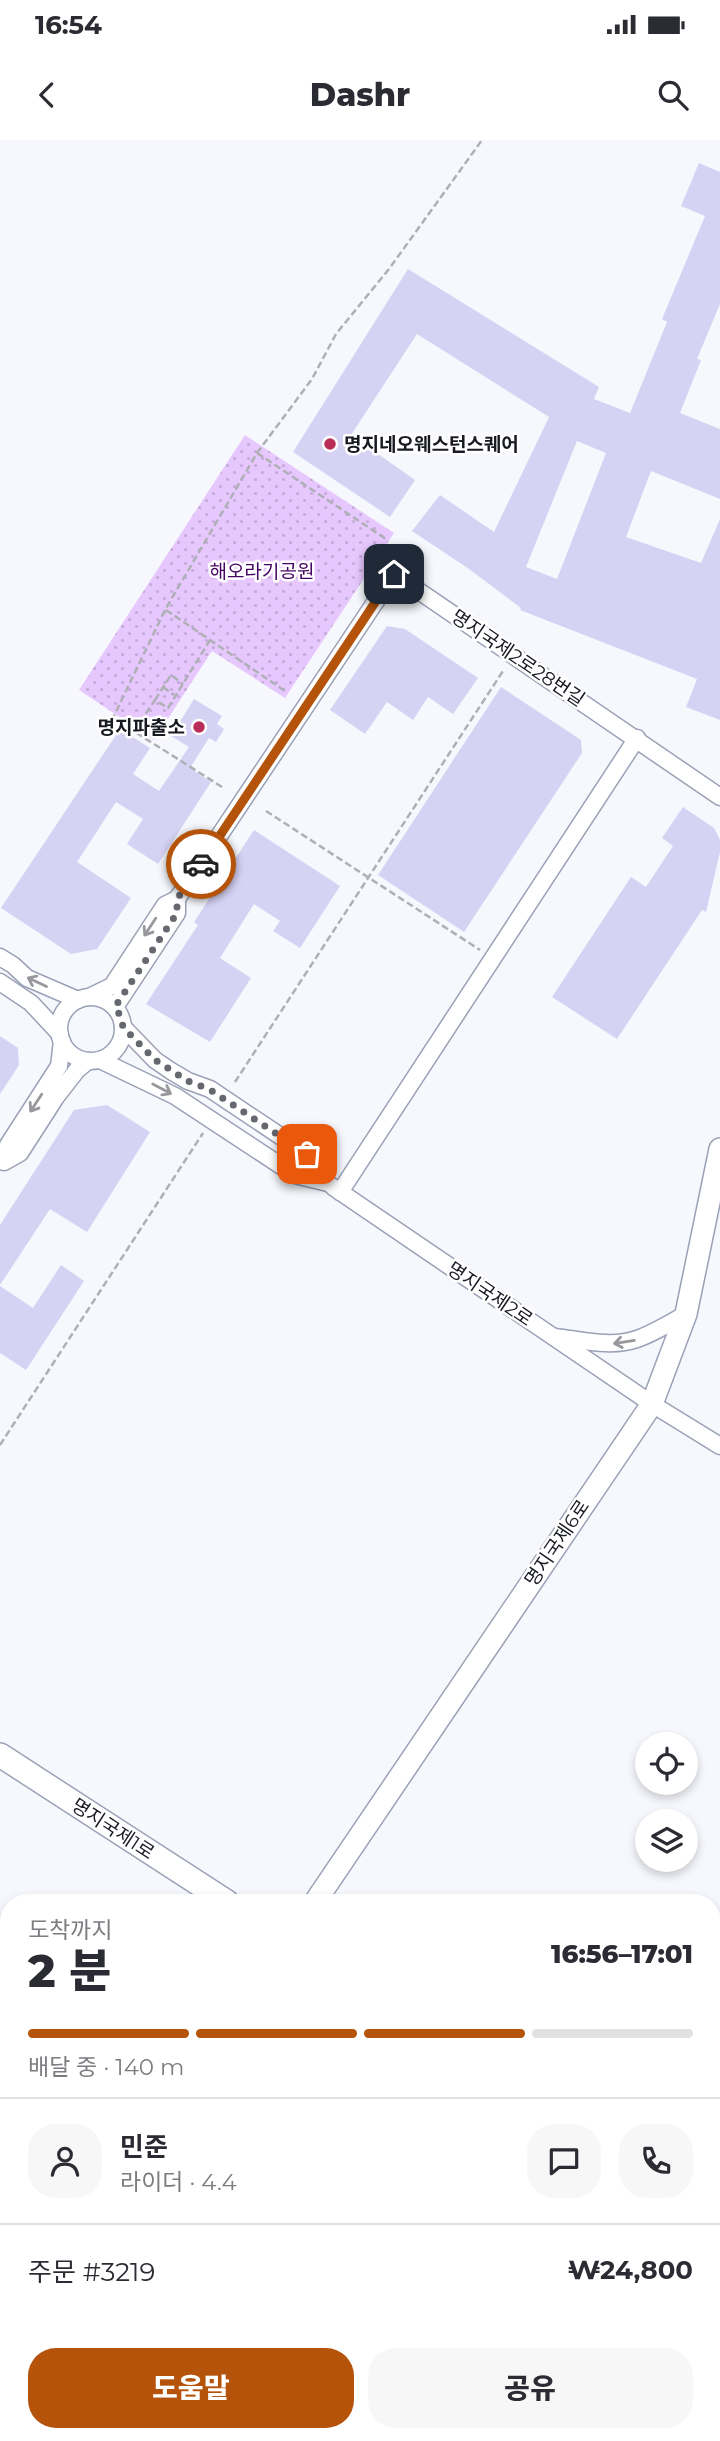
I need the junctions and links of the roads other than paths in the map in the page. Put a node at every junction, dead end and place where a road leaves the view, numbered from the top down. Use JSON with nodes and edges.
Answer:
{"nodes":[{"id":1,"x":637,"y":738,"type":"junction"},
{"id":2,"x":712,"y":786,"type":"edge"},
{"id":3,"x":720,"y":797,"type":"edge"},
{"id":4,"x":177,"y":899,"type":"junction"},
{"id":5,"x":0,"y":957,"type":"edge"},
{"id":6,"x":0,"y":982,"type":"edge"},
{"id":7,"x":83,"y":999,"type":"junction"},
{"id":8,"x":115,"y":1007,"type":"junction"},
{"id":9,"x":123,"y":1027,"type":"junction"},
{"id":10,"x":61,"y":1038,"type":"junction"},
{"id":11,"x":94,"y":1060,"type":"junction"},
{"id":12,"x":720,"y":1149,"type":"edge"},
{"id":13,"x":2,"y":1165,"type":"edge"},
{"id":14,"x":334,"y":1187,"type":"junction"},
{"id":15,"x":686,"y":1314,"type":"junction"},
{"id":16,"x":552,"y":1336,"type":"junction"},
{"id":17,"x":652,"y":1404,"type":"junction"},
{"id":18,"x":720,"y":1446,"type":"edge"},
{"id":19,"x":0,"y":1755,"type":"edge"},
{"id":20,"x":214,"y":1894,"type":"edge"},
{"id":21,"x":320,"y":1894,"type":"edge"}],
"edges":[{"from":1,"to":2,"type":"street","name":"명지국제2로28번길"},
{"from":1,"to":4,"type":"street","name":"명지국제2로28번길"},
{"from":1,"to":14,"type":"street"},
{"from":2,"to":3,"type":"street","name":"명지국제2로28번길"},
{"from":4,"to":7,"type":"street","name":"명지국제2로28번길","one_way":true},
{"from":4,"to":8,"type":"street","name":"명지국제2로28번길"},
{"from":7,"to":5,"type":"street","one_way":true},
{"from":6,"to":10,"type":"street"},
{"from":7,"to":8,"type":"street"},
{"from":7,"to":10,"type":"street"},
{"from":8,"to":9,"type":"street"},
{"from":9,"to":11,"type":"street"},
{"from":9,"to":14,"type":"street","name":"명지국제2로"},
{"from":10,"to":11,"type":"street"},
{"from":10,"to":13,"type":"street","one_way":true},
{"from":11,"to":13,"type":"street"},
{"from":11,"to":14,"type":"street","name":"명지국제2로","one_way":true},
{"from":12,"to":15,"type":"street","name":"명지국제6로"},
{"from":14,"to":16,"type":"street","name":"명지국제2로"},
{"from":15,"to":16,"type":"street","one_way":true},
{"from":15,"to":17,"type":"street","name":"명지국제6로"},
{"from":16,"to":17,"type":"street","name":"명지국제2로"},
{"from":17,"to":18,"type":"street","name":"명지국제2로"},
{"from":17,"to":21,"type":"street","name":"명지국제6로"},
{"from":19,"to":20,"type":"main road","name":"명지국제1로"}]}
